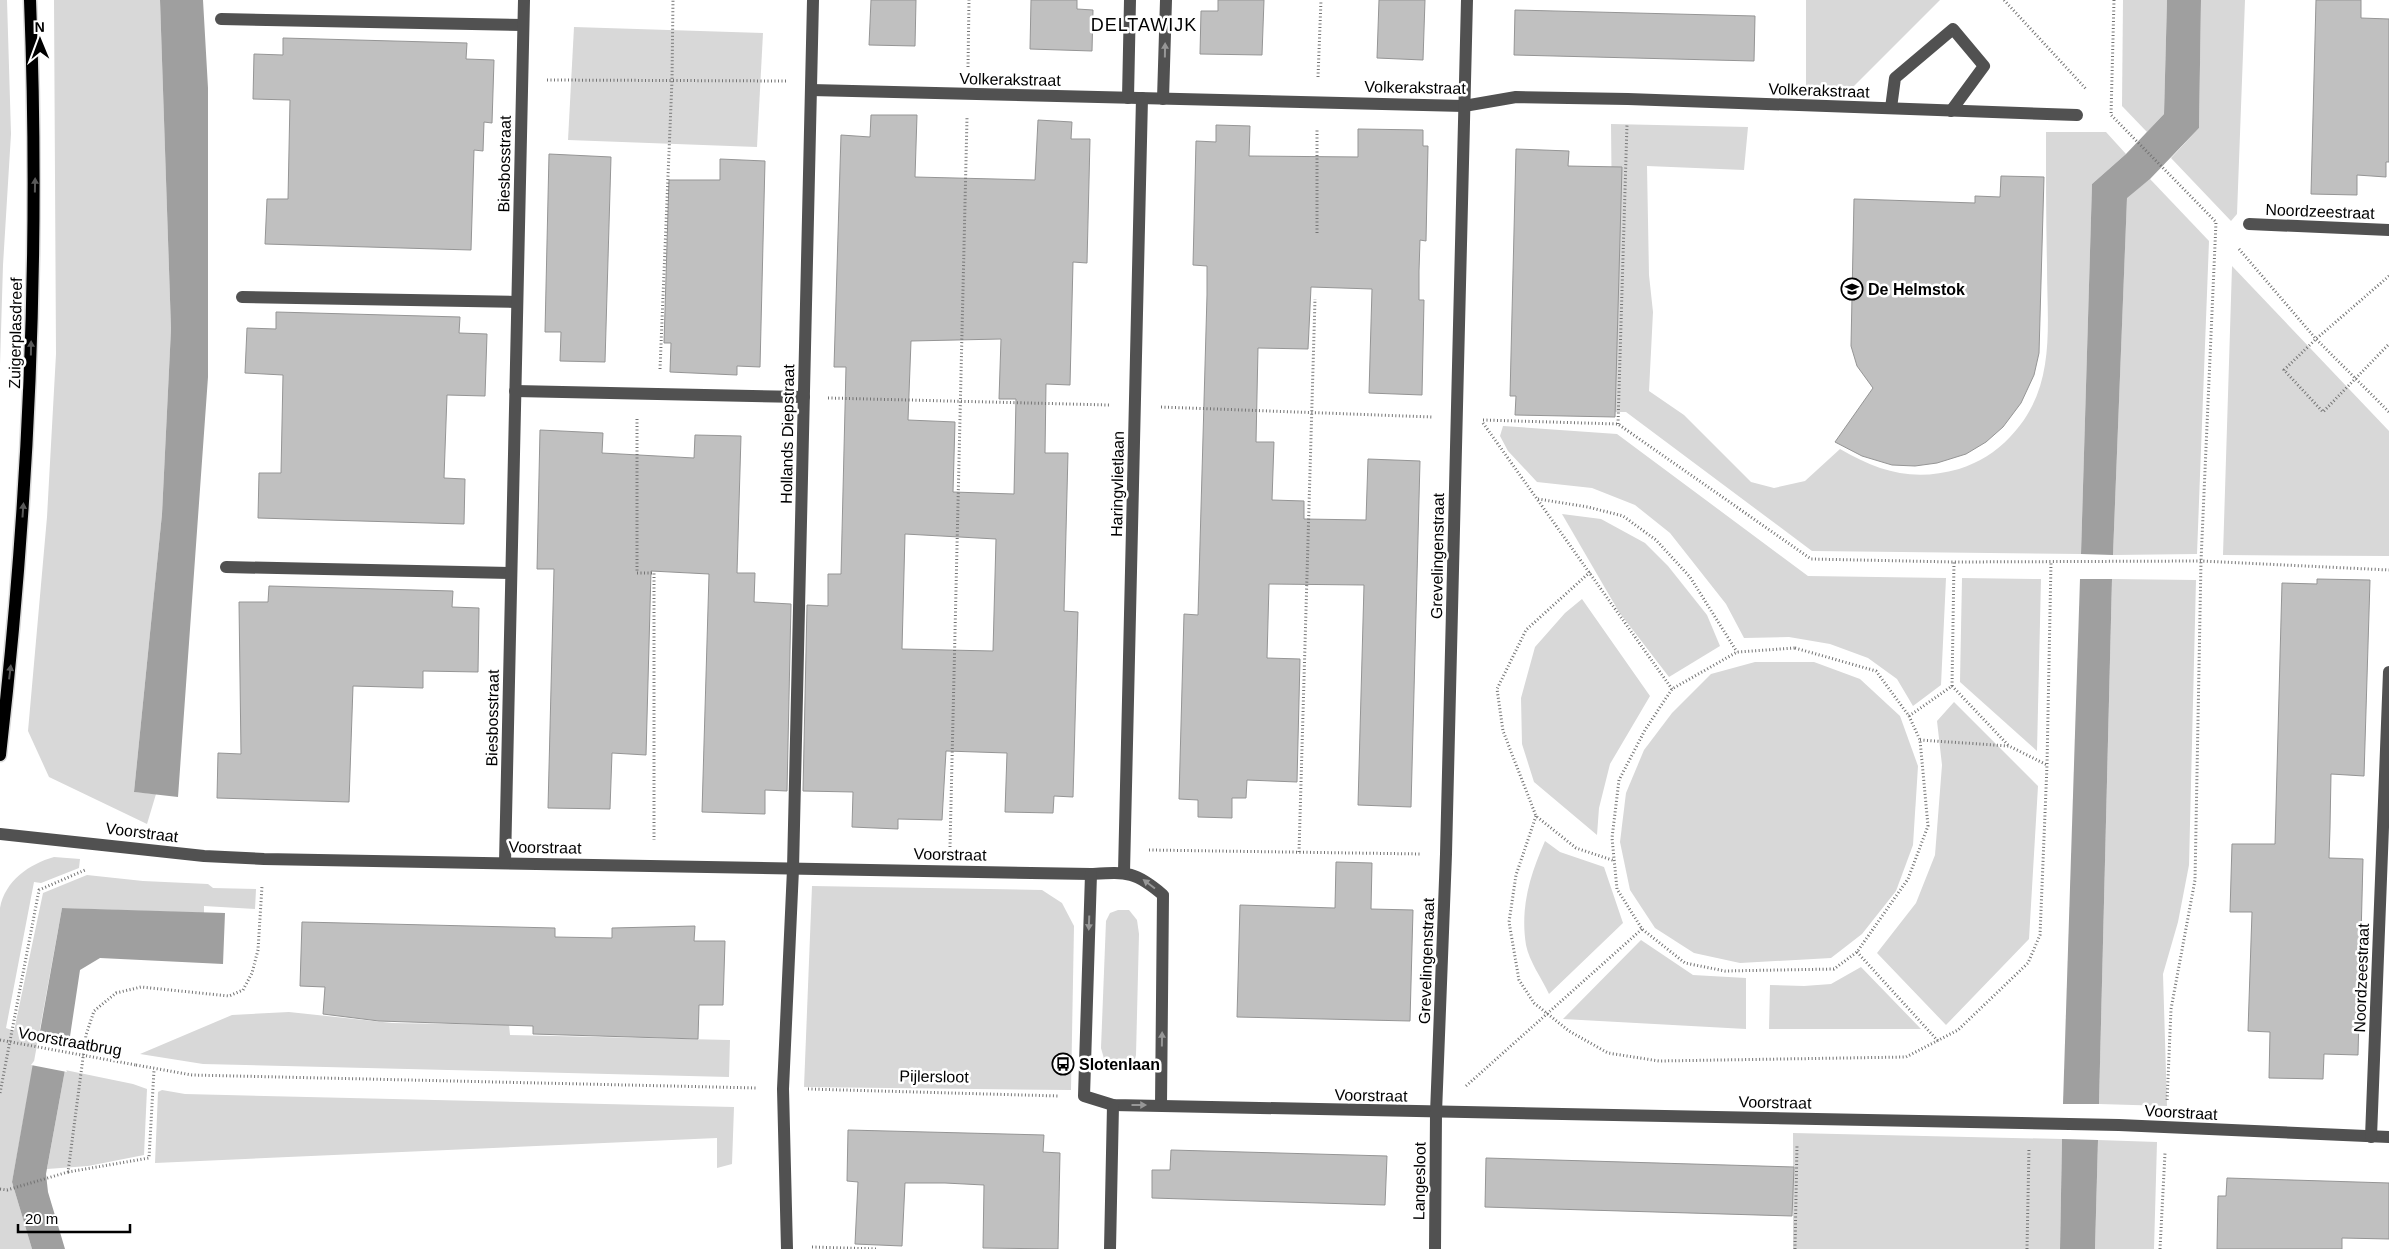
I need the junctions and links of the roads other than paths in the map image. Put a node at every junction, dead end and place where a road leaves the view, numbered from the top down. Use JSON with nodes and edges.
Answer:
{"nodes":[{"id":1,"x":30,"y":0,"type":"edge"},
{"id":2,"x":524,"y":0,"type":"edge"},
{"id":3,"x":813,"y":0,"type":"edge"},
{"id":4,"x":1130,"y":0,"type":"edge"},
{"id":5,"x":1166,"y":0,"type":"edge"},
{"id":6,"x":1467,"y":0,"type":"edge"},
{"id":7,"x":221,"y":19,"type":"dead end"},
{"id":8,"x":523,"y":25,"type":"junction"},
{"id":9,"x":811,"y":86,"type":"junction"},
{"id":10,"x":1128,"y":98,"type":"junction"},
{"id":11,"x":1142,"y":98,"type":"junction"},
{"id":12,"x":1163,"y":98,"type":"junction"},
{"id":13,"x":1464,"y":106,"type":"junction"},
{"id":14,"x":1891,"y":108,"type":"junction"},
{"id":15,"x":1951,"y":111,"type":"junction"},
{"id":16,"x":2078,"y":115,"type":"dead end"},
{"id":17,"x":2249,"y":224,"type":"dead end"},
{"id":18,"x":2389,"y":230,"type":"edge"},
{"id":19,"x":242,"y":297,"type":"dead end"},
{"id":20,"x":517,"y":302,"type":"junction"},
{"id":21,"x":515,"y":390,"type":"junction"},
{"id":22,"x":804,"y":397,"type":"junction"},
{"id":23,"x":226,"y":567,"type":"dead end"},
{"id":24,"x":511,"y":573,"type":"junction"},
{"id":25,"x":2389,"y":672,"type":"edge"},
{"id":26,"x":0,"y":755,"type":"edge"},
{"id":27,"x":2386,"y":821,"type":"edge"},
{"id":28,"x":0,"y":834,"type":"edge"},
{"id":29,"x":505,"y":863,"type":"junction"},
{"id":30,"x":793,"y":869,"type":"junction"},
{"id":31,"x":1124,"y":872,"type":"junction"},
{"id":32,"x":1090,"y":874,"type":"junction"},
{"id":33,"x":1113,"y":1105,"type":"junction"},
{"id":34,"x":1161,"y":1106,"type":"junction"},
{"id":35,"x":1436,"y":1113,"type":"junction"},
{"id":36,"x":2371,"y":1136,"type":"junction"},
{"id":37,"x":2389,"y":1137,"type":"edge"},
{"id":38,"x":787,"y":1248,"type":"edge"},
{"id":39,"x":1110,"y":1249,"type":"edge"},
{"id":40,"x":1434,"y":1249,"type":"edge"}],
"edges":[{"from":26,"to":1,"type":"main road","name":"Zuigerplasdreef","one_way":true},
{"from":2,"to":8,"type":"street","name":"Biesbosstraat"},
{"from":3,"to":9,"type":"street","name":"Hollands Diepstraat"},
{"from":4,"to":10,"type":"street"},
{"from":12,"to":5,"type":"street","one_way":true},
{"from":6,"to":13,"type":"street","name":"Grevelingenstraat"},
{"from":7,"to":8,"type":"street"},
{"from":8,"to":20,"type":"street","name":"Biesbosstraat"},
{"from":9,"to":10,"type":"street","name":"Volkerakstraat"},
{"from":9,"to":22,"type":"street","name":"Hollands Diepstraat"},
{"from":10,"to":11,"type":"street","name":"Volkerakstraat"},
{"from":11,"to":12,"type":"street","name":"Volkerakstraat"},
{"from":11,"to":31,"type":"street","name":"Haringvlietlaan"},
{"from":12,"to":13,"type":"street","name":"Volkerakstraat"},
{"from":13,"to":14,"type":"street","name":"Volkerakstraat"},
{"from":13,"to":35,"type":"street","name":"Grevelingenstraat"},
{"from":14,"to":15,"type":"street","name":"Volkerakstraat"},
{"from":14,"to":15,"type":"street"},
{"from":15,"to":16,"type":"street","name":"Volkerakstraat"},
{"from":17,"to":18,"type":"street","name":"Noordzeestraat"},
{"from":19,"to":20,"type":"street"},
{"from":20,"to":21,"type":"street","name":"Biesbosstraat"},
{"from":21,"to":22,"type":"street"},
{"from":21,"to":24,"type":"street","name":"Biesbosstraat"},
{"from":22,"to":30,"type":"street","name":"Hollands Diepstraat"},
{"from":23,"to":24,"type":"street"},
{"from":24,"to":29,"type":"street","name":"Biesbosstraat"},
{"from":25,"to":27,"type":"street","name":"Noordzeestraat"},
{"from":27,"to":36,"type":"street","name":"Noordzeestraat"},
{"from":28,"to":29,"type":"street","name":"Voorstraat"},
{"from":29,"to":30,"type":"street","name":"Voorstraat"},
{"from":30,"to":32,"type":"street","name":"Voorstraat"},
{"from":30,"to":38,"type":"street"},
{"from":31,"to":32,"type":"street","name":"Voorstraat"},
{"from":34,"to":31,"type":"street","name":"Voorstraat","one_way":true},
{"from":32,"to":33,"type":"street","name":"Voorstraat","one_way":true},
{"from":33,"to":34,"type":"street","name":"Voorstraat","one_way":true},
{"from":33,"to":39,"type":"street"},
{"from":34,"to":35,"type":"street","name":"Voorstraat"},
{"from":35,"to":36,"type":"street","name":"Voorstraat"},
{"from":35,"to":40,"type":"street","name":"Langesloot"},
{"from":36,"to":37,"type":"street","name":"Voorstraat"}]}
